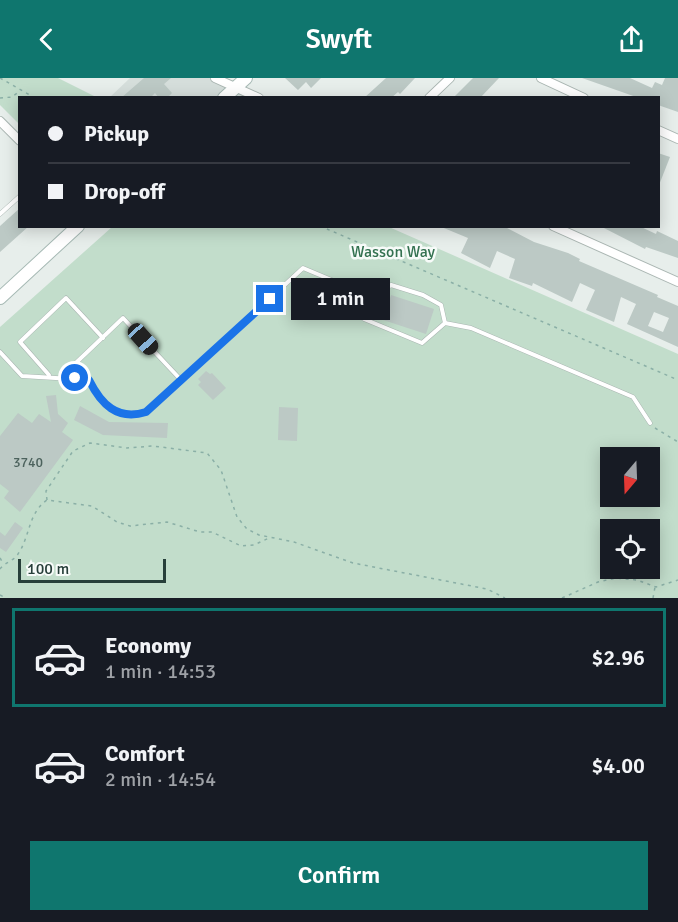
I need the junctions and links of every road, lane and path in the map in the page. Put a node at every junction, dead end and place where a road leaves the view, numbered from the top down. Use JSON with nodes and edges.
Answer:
{"nodes":[{"id":1,"x":0,"y":78,"type":"edge"},
{"id":2,"x":215,"y":78,"type":"edge"},
{"id":3,"x":246,"y":78,"type":"edge"},
{"id":4,"x":450,"y":78,"type":"edge"},
{"id":5,"x":541,"y":78,"type":"edge"},
{"id":6,"x":236,"y":88,"type":"junction"},
{"id":7,"x":21,"y":90,"type":"junction"},
{"id":8,"x":32,"y":96,"type":"edge"},
{"id":9,"x":226,"y":96,"type":"edge"},
{"id":10,"x":254,"y":96,"type":"edge"},
{"id":11,"x":431,"y":96,"type":"edge"},
{"id":12,"x":580,"y":96,"type":"edge"},
{"id":13,"x":0,"y":98,"type":"edge"},
{"id":14,"x":0,"y":120,"type":"edge"},
{"id":15,"x":660,"y":131,"type":"edge"},
{"id":16,"x":18,"y":139,"type":"edge"},
{"id":17,"x":678,"y":139,"type":"edge"},
{"id":18,"x":18,"y":198,"type":"edge"},
{"id":19,"x":0,"y":214,"type":"edge"},
{"id":20,"x":76,"y":228,"type":"edge"},
{"id":21,"x":325,"y":228,"type":"edge"},
{"id":22,"x":557,"y":228,"type":"edge"},
{"id":23,"x":678,"y":282,"type":"edge"},
{"id":24,"x":372,"y":297,"type":"junction"},
{"id":25,"x":0,"y":298,"type":"edge"},
{"id":26,"x":445,"y":323,"type":"junction"},
{"id":27,"x":103,"y":338,"type":"junction"},
{"id":28,"x":0,"y":352,"type":"edge"},
{"id":29,"x":50,"y":376,"type":"junction"},
{"id":30,"x":61,"y":377,"type":"junction"},
{"id":31,"x":181,"y":380,"type":"junction"},
{"id":32,"x":678,"y":380,"type":"edge"},
{"id":33,"x":650,"y":423,"type":"joint"},
{"id":34,"x":678,"y":442,"type":"edge"},
{"id":35,"x":47,"y":501,"type":"junction"},
{"id":36,"x":272,"y":537,"type":"junction"},
{"id":37,"x":0,"y":558,"type":"edge"},
{"id":38,"x":3,"y":564,"type":"junction"},
{"id":39,"x":0,"y":569,"type":"edge"},
{"id":40,"x":678,"y":580,"type":"edge"},
{"id":41,"x":656,"y":586,"type":"junction"},
{"id":42,"x":0,"y":595,"type":"edge"},
{"id":43,"x":499,"y":595,"type":"junction"},
{"id":44,"x":6,"y":598,"type":"edge"},
{"id":45,"x":501,"y":598,"type":"edge"},
{"id":46,"x":505,"y":598,"type":"edge"},
{"id":47,"x":562,"y":598,"type":"edge"},
{"id":48,"x":653,"y":598,"type":"edge"}],
"edges":[{"from":1,"to":7,"type":"path"},
{"from":2,"to":6,"type":"street"},
{"from":3,"to":6,"type":"street"},
{"from":4,"to":11,"type":"street"},
{"from":5,"to":12,"type":"street"},
{"from":6,"to":9,"type":"street"},
{"from":6,"to":10,"type":"street"},
{"from":7,"to":8,"type":"path"},
{"from":7,"to":13,"type":"path"},
{"from":14,"to":16,"type":"street"},
{"from":15,"to":17,"type":"street"},
{"from":18,"to":19,"type":"lane"},
{"from":20,"to":25,"type":"street"},
{"from":21,"to":32,"type":"path"},
{"from":22,"to":23,"type":"street"},
{"from":24,"to":26,"type":"lane"},
{"from":24,"to":26,"type":"lane"},
{"from":24,"to":31,"type":"lane"},
{"from":26,"to":33,"type":"lane"},
{"from":27,"to":29,"type":"lane"},
{"from":27,"to":30,"type":"lane"},
{"from":27,"to":31,"type":"lane"},
{"from":28,"to":29,"type":"lane"},
{"from":29,"to":30,"type":"lane"},
{"from":30,"to":31,"type":"lane"},
{"from":33,"to":34,"type":"path"},
{"from":35,"to":36,"type":"path"},
{"from":35,"to":36,"type":"path"},
{"from":35,"to":38,"type":"path"},
{"from":36,"to":43,"type":"path"},
{"from":37,"to":38,"type":"path"},
{"from":38,"to":39,"type":"path"},
{"from":40,"to":41,"type":"path"},
{"from":41,"to":47,"type":"path"},
{"from":41,"to":48,"type":"path"},
{"from":42,"to":44,"type":"path"},
{"from":43,"to":45,"type":"path"},
{"from":43,"to":46,"type":"path"}]}
